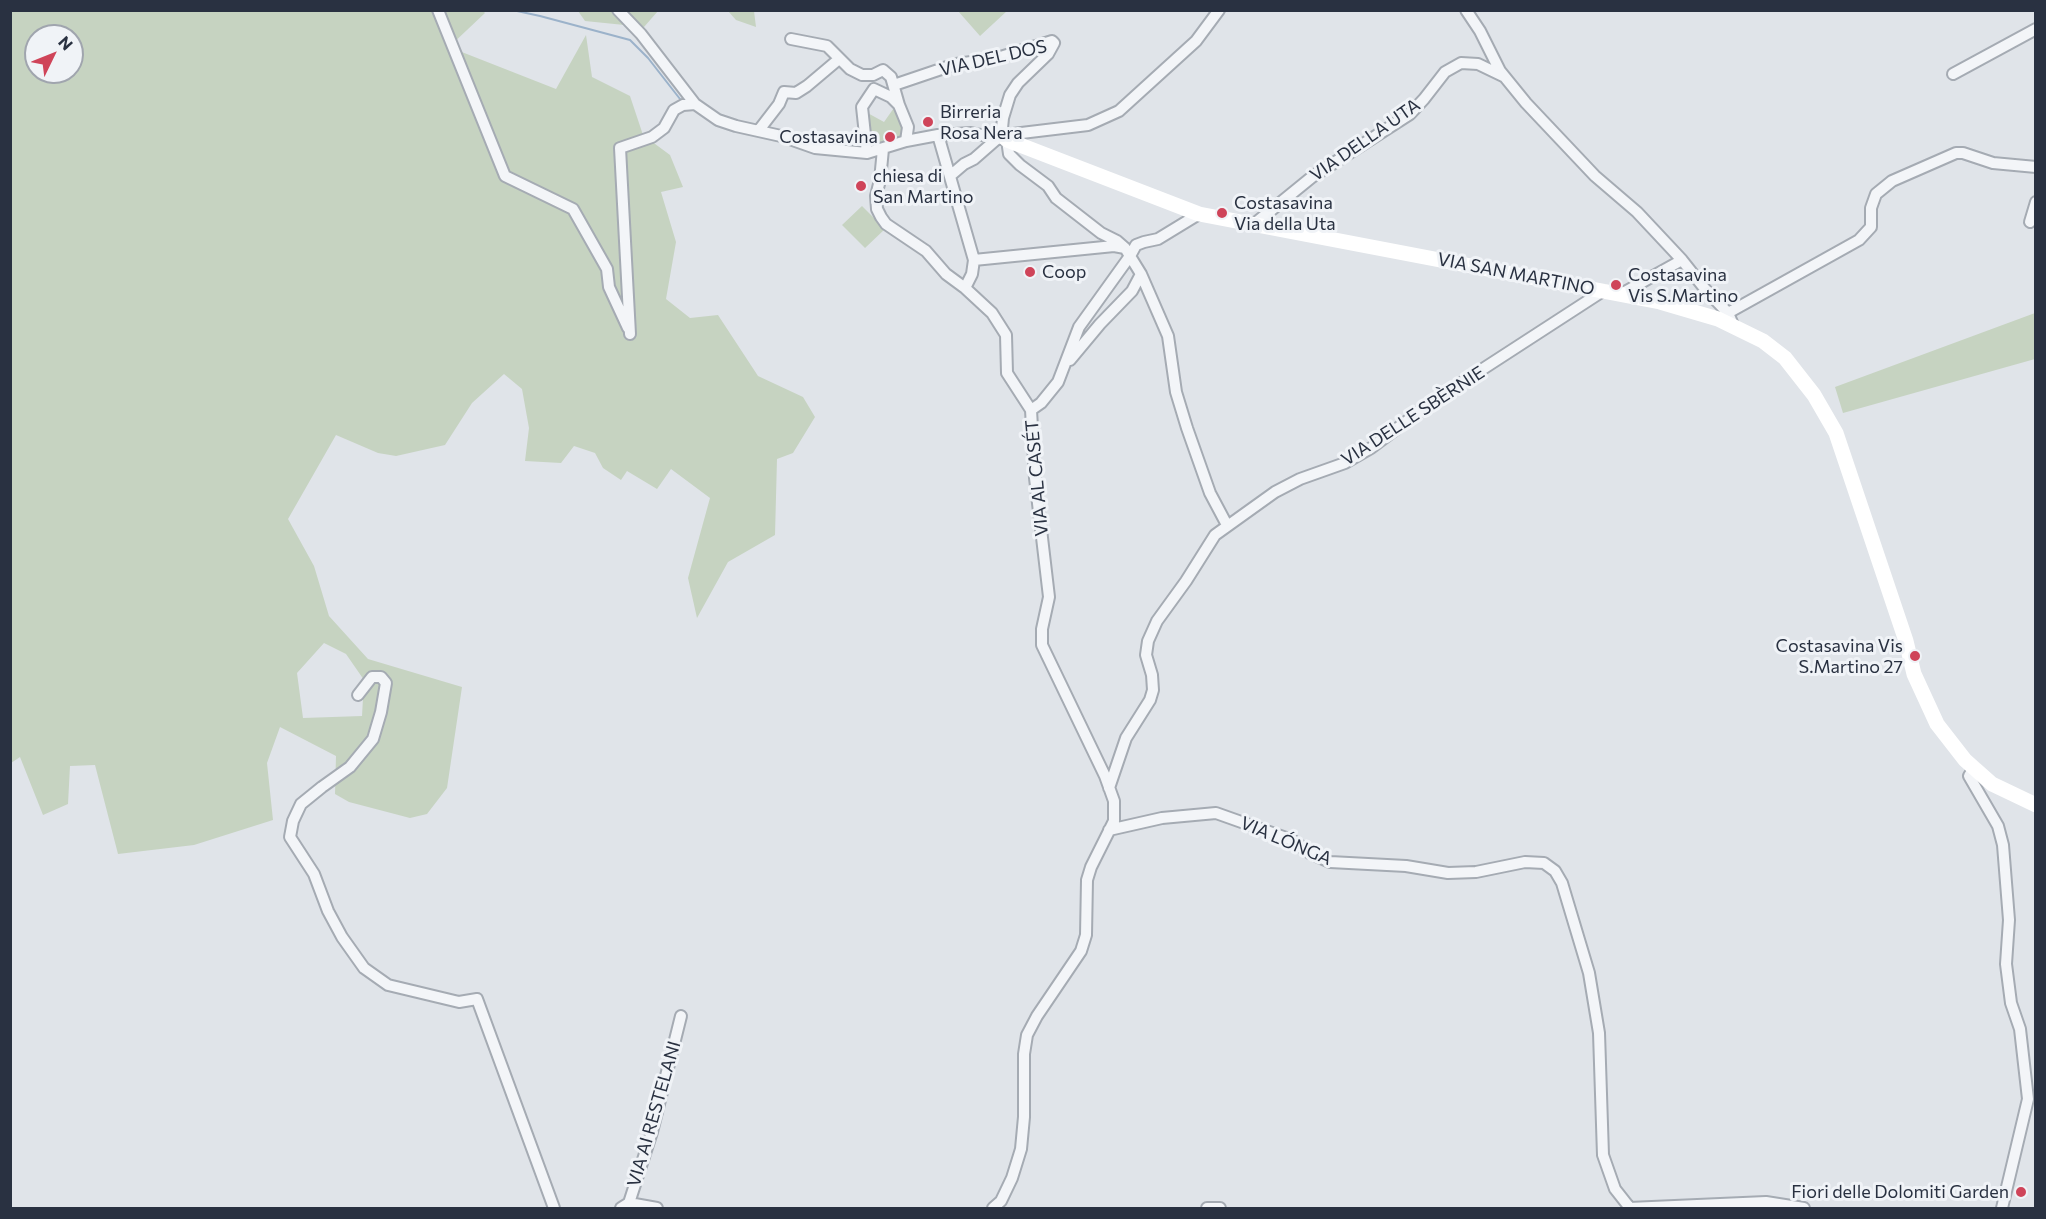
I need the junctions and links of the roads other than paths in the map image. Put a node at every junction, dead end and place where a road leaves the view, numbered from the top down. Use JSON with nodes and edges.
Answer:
{"nodes":[{"id":1,"x":438,"y":10,"type":"edge"},
{"id":2,"x":618,"y":10,"type":"edge"},
{"id":3,"x":1219,"y":10,"type":"edge"},
{"id":4,"x":1466,"y":10,"type":"edge"},
{"id":5,"x":2036,"y":29,"type":"edge"},
{"id":6,"x":792,"y":39,"type":"dead end"},
{"id":7,"x":1488,"y":46,"type":"junction"},
{"id":8,"x":839,"y":59,"type":"junction"},
{"id":9,"x":1478,"y":64,"type":"junction"},
{"id":10,"x":1953,"y":74,"type":"dead end"},
{"id":11,"x":1505,"y":77,"type":"junction"},
{"id":12,"x":894,"y":85,"type":"junction"},
{"id":13,"x":695,"y":104,"type":"junction"},
{"id":14,"x":899,"y":105,"type":"junction"},
{"id":15,"x":759,"y":130,"type":"junction"},
{"id":16,"x":938,"y":135,"type":"junction"},
{"id":17,"x":1002,"y":139,"type":"junction"},
{"id":18,"x":906,"y":141,"type":"junction"},
{"id":19,"x":883,"y":148,"type":"junction"},
{"id":20,"x":867,"y":153,"type":"junction"},
{"id":21,"x":2036,"y":167,"type":"edge"},
{"id":22,"x":950,"y":176,"type":"junction"},
{"id":23,"x":2036,"y":202,"type":"edge"},
{"id":24,"x":1199,"y":214,"type":"junction"},
{"id":25,"x":2030,"y":222,"type":"dead end"},
{"id":26,"x":1253,"y":225,"type":"junction"},
{"id":27,"x":1128,"y":252,"type":"junction"},
{"id":28,"x":974,"y":260,"type":"junction"},
{"id":29,"x":1682,"y":260,"type":"junction"},
{"id":30,"x":1141,"y":274,"type":"junction"},
{"id":31,"x":965,"y":288,"type":"junction"},
{"id":32,"x":1604,"y":291,"type":"junction"},
{"id":33,"x":1621,"y":294,"type":"junction"},
{"id":34,"x":1730,"y":319,"type":"junction"},
{"id":35,"x":1064,"y":368,"type":"junction"},
{"id":36,"x":1031,"y":410,"type":"junction"},
{"id":37,"x":1227,"y":525,"type":"junction"},
{"id":38,"x":358,"y":695,"type":"dead end"},
{"id":39,"x":1974,"y":768,"type":"junction"},
{"id":40,"x":1109,"y":788,"type":"junction"},
{"id":41,"x":2036,"y":804,"type":"edge"},
{"id":42,"x":1109,"y":830,"type":"junction"},
{"id":43,"x":681,"y":1016,"type":"dead end"},
{"id":44,"x":625,"y":1206,"type":"edge"},
{"id":45,"x":554,"y":1209,"type":"edge"},
{"id":46,"x":657,"y":1209,"type":"edge"},
{"id":47,"x":993,"y":1209,"type":"edge"},
{"id":48,"x":1207,"y":1209,"type":"edge"},
{"id":49,"x":1220,"y":1209,"type":"edge"},
{"id":50,"x":1630,"y":1209,"type":"edge"},
{"id":51,"x":1804,"y":1209,"type":"edge"},
{"id":52,"x":2002,"y":1209,"type":"edge"}],
"edges":[{"from":1,"to":13,"type":"street"},
{"from":2,"to":13,"type":"street"},
{"from":3,"to":17,"type":"street"},
{"from":4,"to":7,"type":"street"},
{"from":5,"to":10,"type":"street"},
{"from":6,"to":8,"type":"street"},
{"from":7,"to":9,"type":"street"},
{"from":7,"to":11,"type":"street"},
{"from":8,"to":12,"type":"street"},
{"from":8,"to":15,"type":"street"},
{"from":9,"to":11,"type":"street"},
{"from":9,"to":26,"type":"street","name":"VIA DELLA UTA"},
{"from":11,"to":29,"type":"street"},
{"from":12,"to":14,"type":"street"},
{"from":12,"to":17,"type":"street","name":"VIA DEL DOS"},
{"from":13,"to":15,"type":"street"},
{"from":14,"to":18,"type":"street"},
{"from":14,"to":20,"type":"street"},
{"from":15,"to":20,"type":"street"},
{"from":16,"to":17,"type":"street","name":"VIA SAN MARTINO"},
{"from":16,"to":18,"type":"street","name":"VIA SAN MARTINO"},
{"from":16,"to":22,"type":"street"},
{"from":17,"to":22,"type":"street"},
{"from":17,"to":24,"type":"street","name":"VIA SAN MARTINO"},
{"from":17,"to":27,"type":"street"},
{"from":18,"to":19,"type":"street","name":"VIA SAN MARTINO"},
{"from":19,"to":20,"type":"street","name":"VIA SAN MARTINO"},
{"from":19,"to":31,"type":"street","name":"VIA AL CASÉT"},
{"from":21,"to":34,"type":"street"},
{"from":22,"to":28,"type":"street"},
{"from":23,"to":25,"type":"street"},
{"from":24,"to":26,"type":"street","name":"VIA SAN MARTINO"},
{"from":24,"to":27,"type":"street"},
{"from":26,"to":32,"type":"street","name":"VIA SAN MARTINO"},
{"from":27,"to":28,"type":"street"},
{"from":27,"to":30,"type":"street"},
{"from":27,"to":35,"type":"street"},
{"from":28,"to":31,"type":"street"},
{"from":29,"to":33,"type":"street"},
{"from":29,"to":34,"type":"street"},
{"from":30,"to":35,"type":"street"},
{"from":30,"to":37,"type":"street"},
{"from":31,"to":36,"type":"street","name":"VIA AL CASÉT"},
{"from":32,"to":33,"type":"street","name":"VIA SAN MARTINO"},
{"from":32,"to":37,"type":"street","name":"VIA DELLE SBÈRNIE"},
{"from":33,"to":34,"type":"street","name":"VIA SAN MARTINO"},
{"from":34,"to":39,"type":"street","name":"VIA SAN MARTINO"},
{"from":35,"to":36,"type":"street"},
{"from":36,"to":40,"type":"street","name":"VIA AL CASÉT"},
{"from":37,"to":40,"type":"street","name":"VIA DELLE SBÈRNIE"},
{"from":38,"to":45,"type":"street"},
{"from":39,"to":41,"type":"street","name":"VIA SAN MARTINO"},
{"from":39,"to":52,"type":"street"},
{"from":40,"to":42,"type":"street"},
{"from":42,"to":47,"type":"street"},
{"from":42,"to":50,"type":"street","name":"VIA LÓNGA"},
{"from":43,"to":44,"type":"street","name":"VIA AI RESTELANI"},
{"from":44,"to":46,"type":"street"},
{"from":48,"to":49,"type":"street"},
{"from":50,"to":51,"type":"street"}]}
